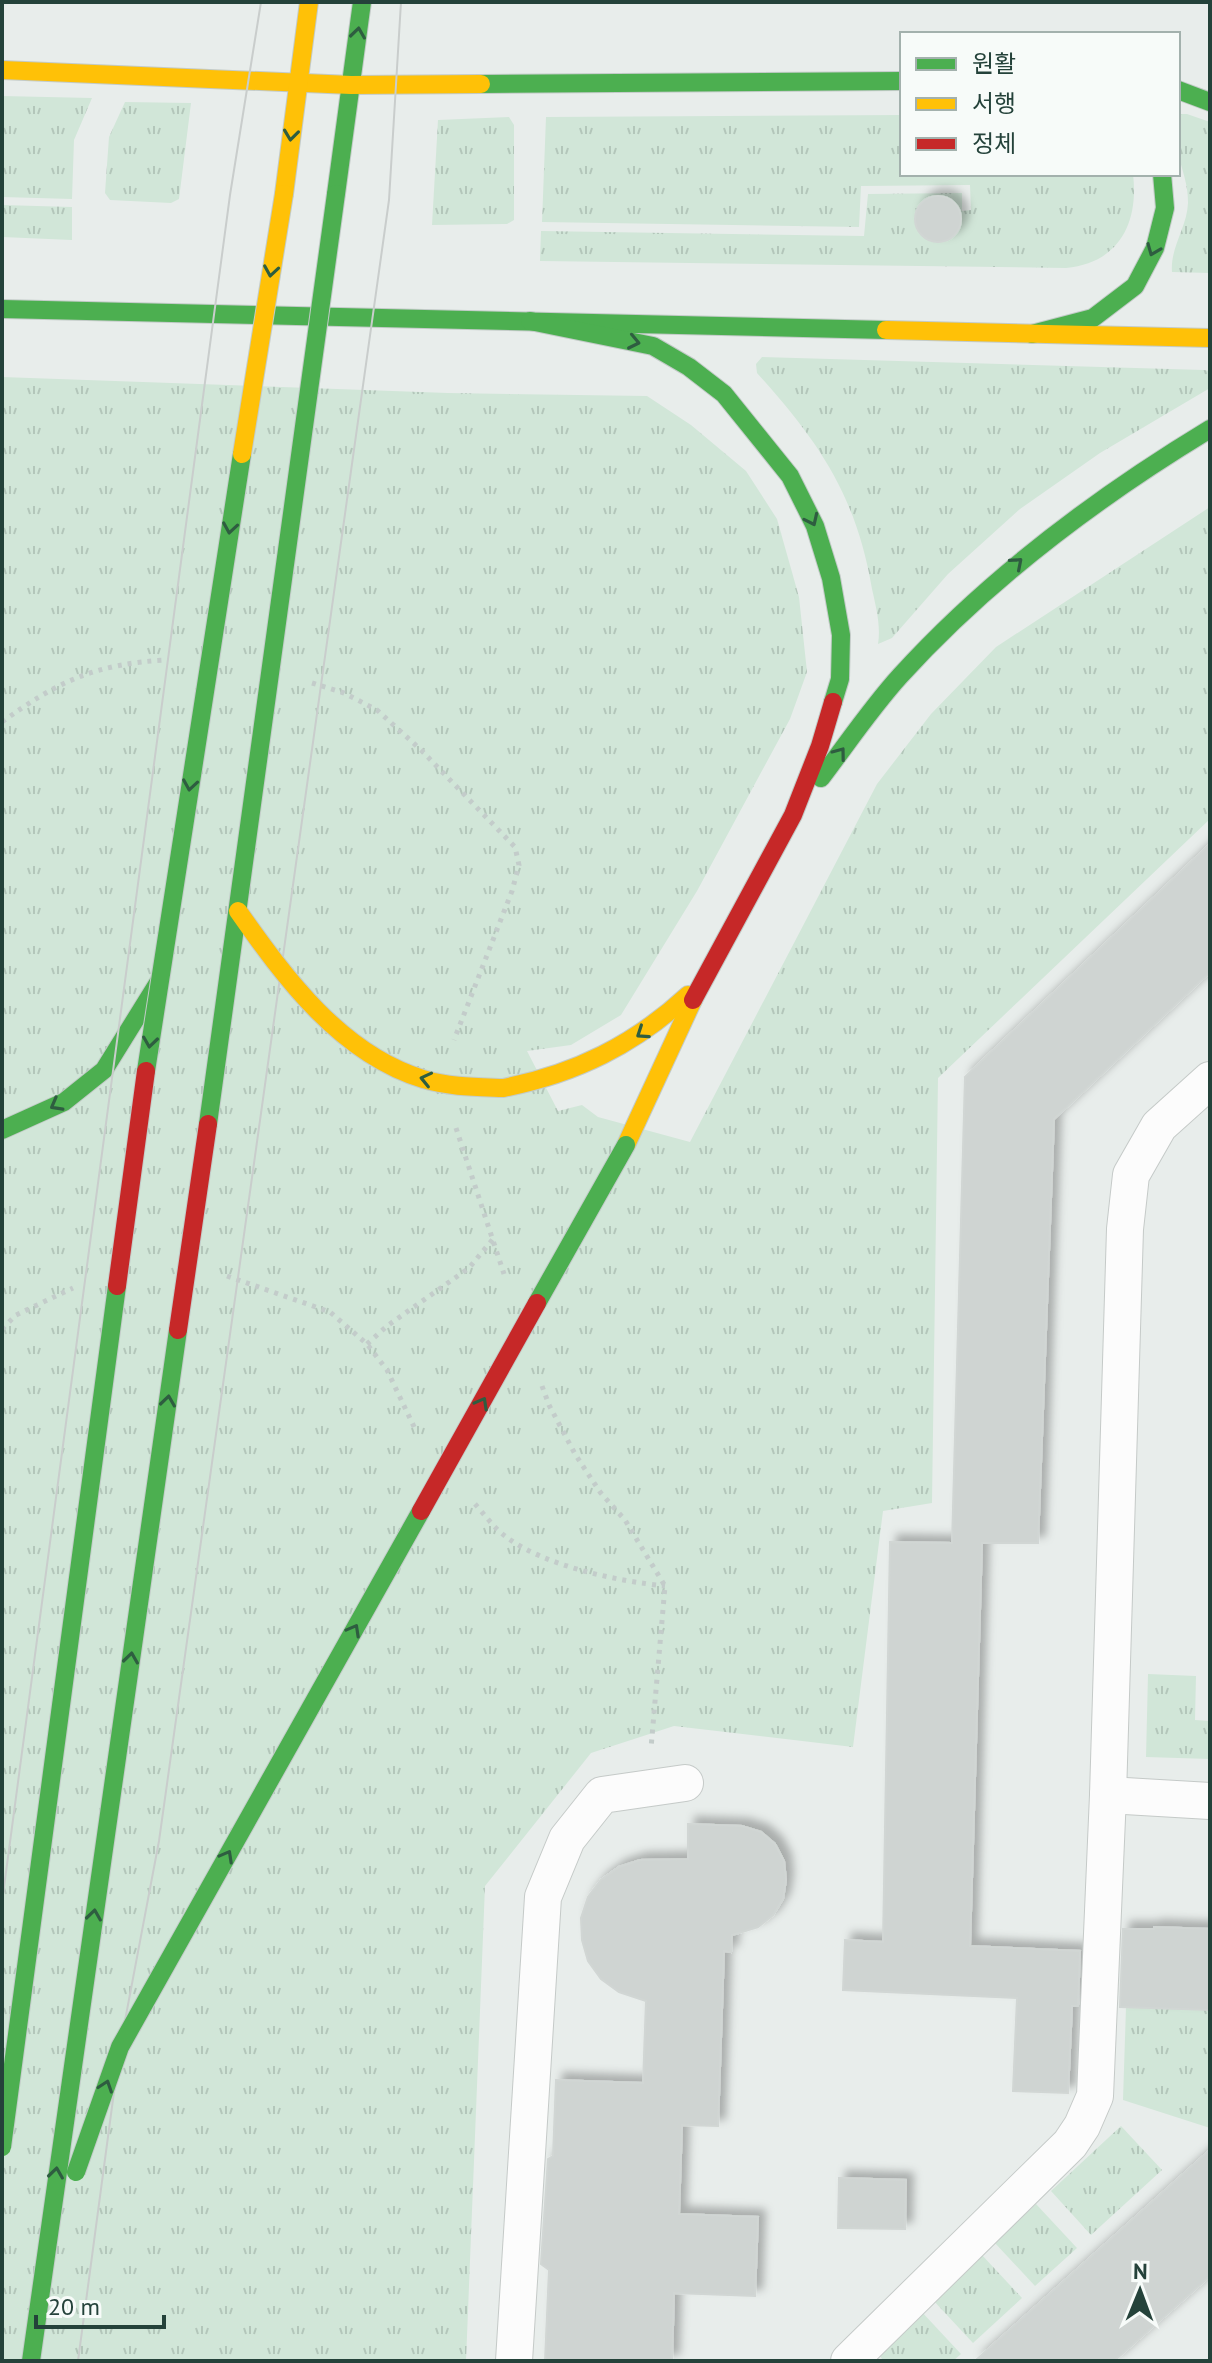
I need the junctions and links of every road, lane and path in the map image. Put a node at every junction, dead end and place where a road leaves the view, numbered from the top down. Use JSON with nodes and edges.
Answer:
{"nodes":[{"id":1,"x":309,"y":2,"type":"edge"},
{"id":2,"x":362,"y":2,"type":"edge"},
{"id":3,"x":2,"y":70,"type":"edge"},
{"id":4,"x":900,"y":81,"type":"edge"},
{"id":5,"x":298,"y":82,"type":"junction"},
{"id":6,"x":351,"y":85,"type":"junction"},
{"id":7,"x":1180,"y":91,"type":"edge"},
{"id":8,"x":1210,"y":102,"type":"edge"},
{"id":9,"x":1162,"y":176,"type":"edge"},
{"id":10,"x":2,"y":309,"type":"edge"},
{"id":11,"x":530,"y":321,"type":"junction"},
{"id":12,"x":1032,"y":334,"type":"junction"},
{"id":13,"x":1210,"y":338,"type":"edge"},
{"id":14,"x":1210,"y":429,"type":"edge"},
{"id":15,"x":793,"y":815,"type":"junction"},
{"id":16,"x":238,"y":911,"type":"junction"},
{"id":17,"x":701,"y":982,"type":"junction"},
{"id":18,"x":158,"y":983,"type":"junction"},
{"id":19,"x":1210,"y":1080,"type":"edge"},
{"id":20,"x":2,"y":1130,"type":"edge"},
{"id":21,"x":493,"y":1239,"type":"dead end"},
{"id":22,"x":216,"y":1274,"type":"dead end"},
{"id":23,"x":84,"y":1283,"type":"dead end"},
{"id":24,"x":2,"y":1329,"type":"edge"},
{"id":25,"x":367,"y":1344,"type":"junction"},
{"id":26,"x":418,"y":1435,"type":"dead end"},
{"id":27,"x":473,"y":1502,"type":"dead end"},
{"id":28,"x":665,"y":1586,"type":"dead end"},
{"id":29,"x":685,"y":1783,"type":"dead end"},
{"id":30,"x":1108,"y":1795,"type":"junction"},
{"id":31,"x":1210,"y":1801,"type":"edge"},
{"id":32,"x":2,"y":2147,"type":"edge"},
{"id":33,"x":43,"y":2265,"type":"junction"},
{"id":34,"x":31,"y":2361,"type":"edge"},
{"id":35,"x":514,"y":2361,"type":"edge"},
{"id":36,"x":849,"y":2361,"type":"edge"}],
"edges":[{"from":1,"to":5,"type":"main road"},
{"from":6,"to":2,"type":"main road","one_way":true},
{"from":3,"to":5,"type":"main road"},
{"from":4,"to":6,"type":"main road"},
{"from":5,"to":6,"type":"main road"},
{"from":5,"to":18,"type":"main road","one_way":true,"bridge":true},
{"from":6,"to":16,"type":"main road","bridge":true},
{"from":7,"to":8,"type":"main road"},
{"from":9,"to":12,"type":"main road","one_way":true},
{"from":10,"to":11,"type":"main road"},
{"from":11,"to":12,"type":"main road"},
{"from":11,"to":15,"type":"main road","one_way":true},
{"from":12,"to":13,"type":"main road"},
{"from":15,"to":14,"type":"main road","one_way":true},
{"from":15,"to":17,"type":"main road"},
{"from":17,"to":16,"type":"main road","one_way":true,"bridge":true},
{"from":33,"to":16,"type":"main road","one_way":true,"bridge":true},
{"from":33,"to":17,"type":"main road","one_way":true,"bridge":true},
{"from":18,"to":20,"type":"main road","one_way":true},
{"from":18,"to":32,"type":"main road","one_way":true,"bridge":true},
{"from":19,"to":30,"type":"street"},
{"from":21,"to":25,"type":"path"},
{"from":22,"to":25,"type":"path"},
{"from":23,"to":24,"type":"path"},
{"from":25,"to":26,"type":"path"},
{"from":27,"to":28,"type":"path"},
{"from":29,"to":35,"type":"street"},
{"from":30,"to":31,"type":"street"},
{"from":30,"to":36,"type":"street"},
{"from":33,"to":34,"type":"main road","bridge":true}]}
